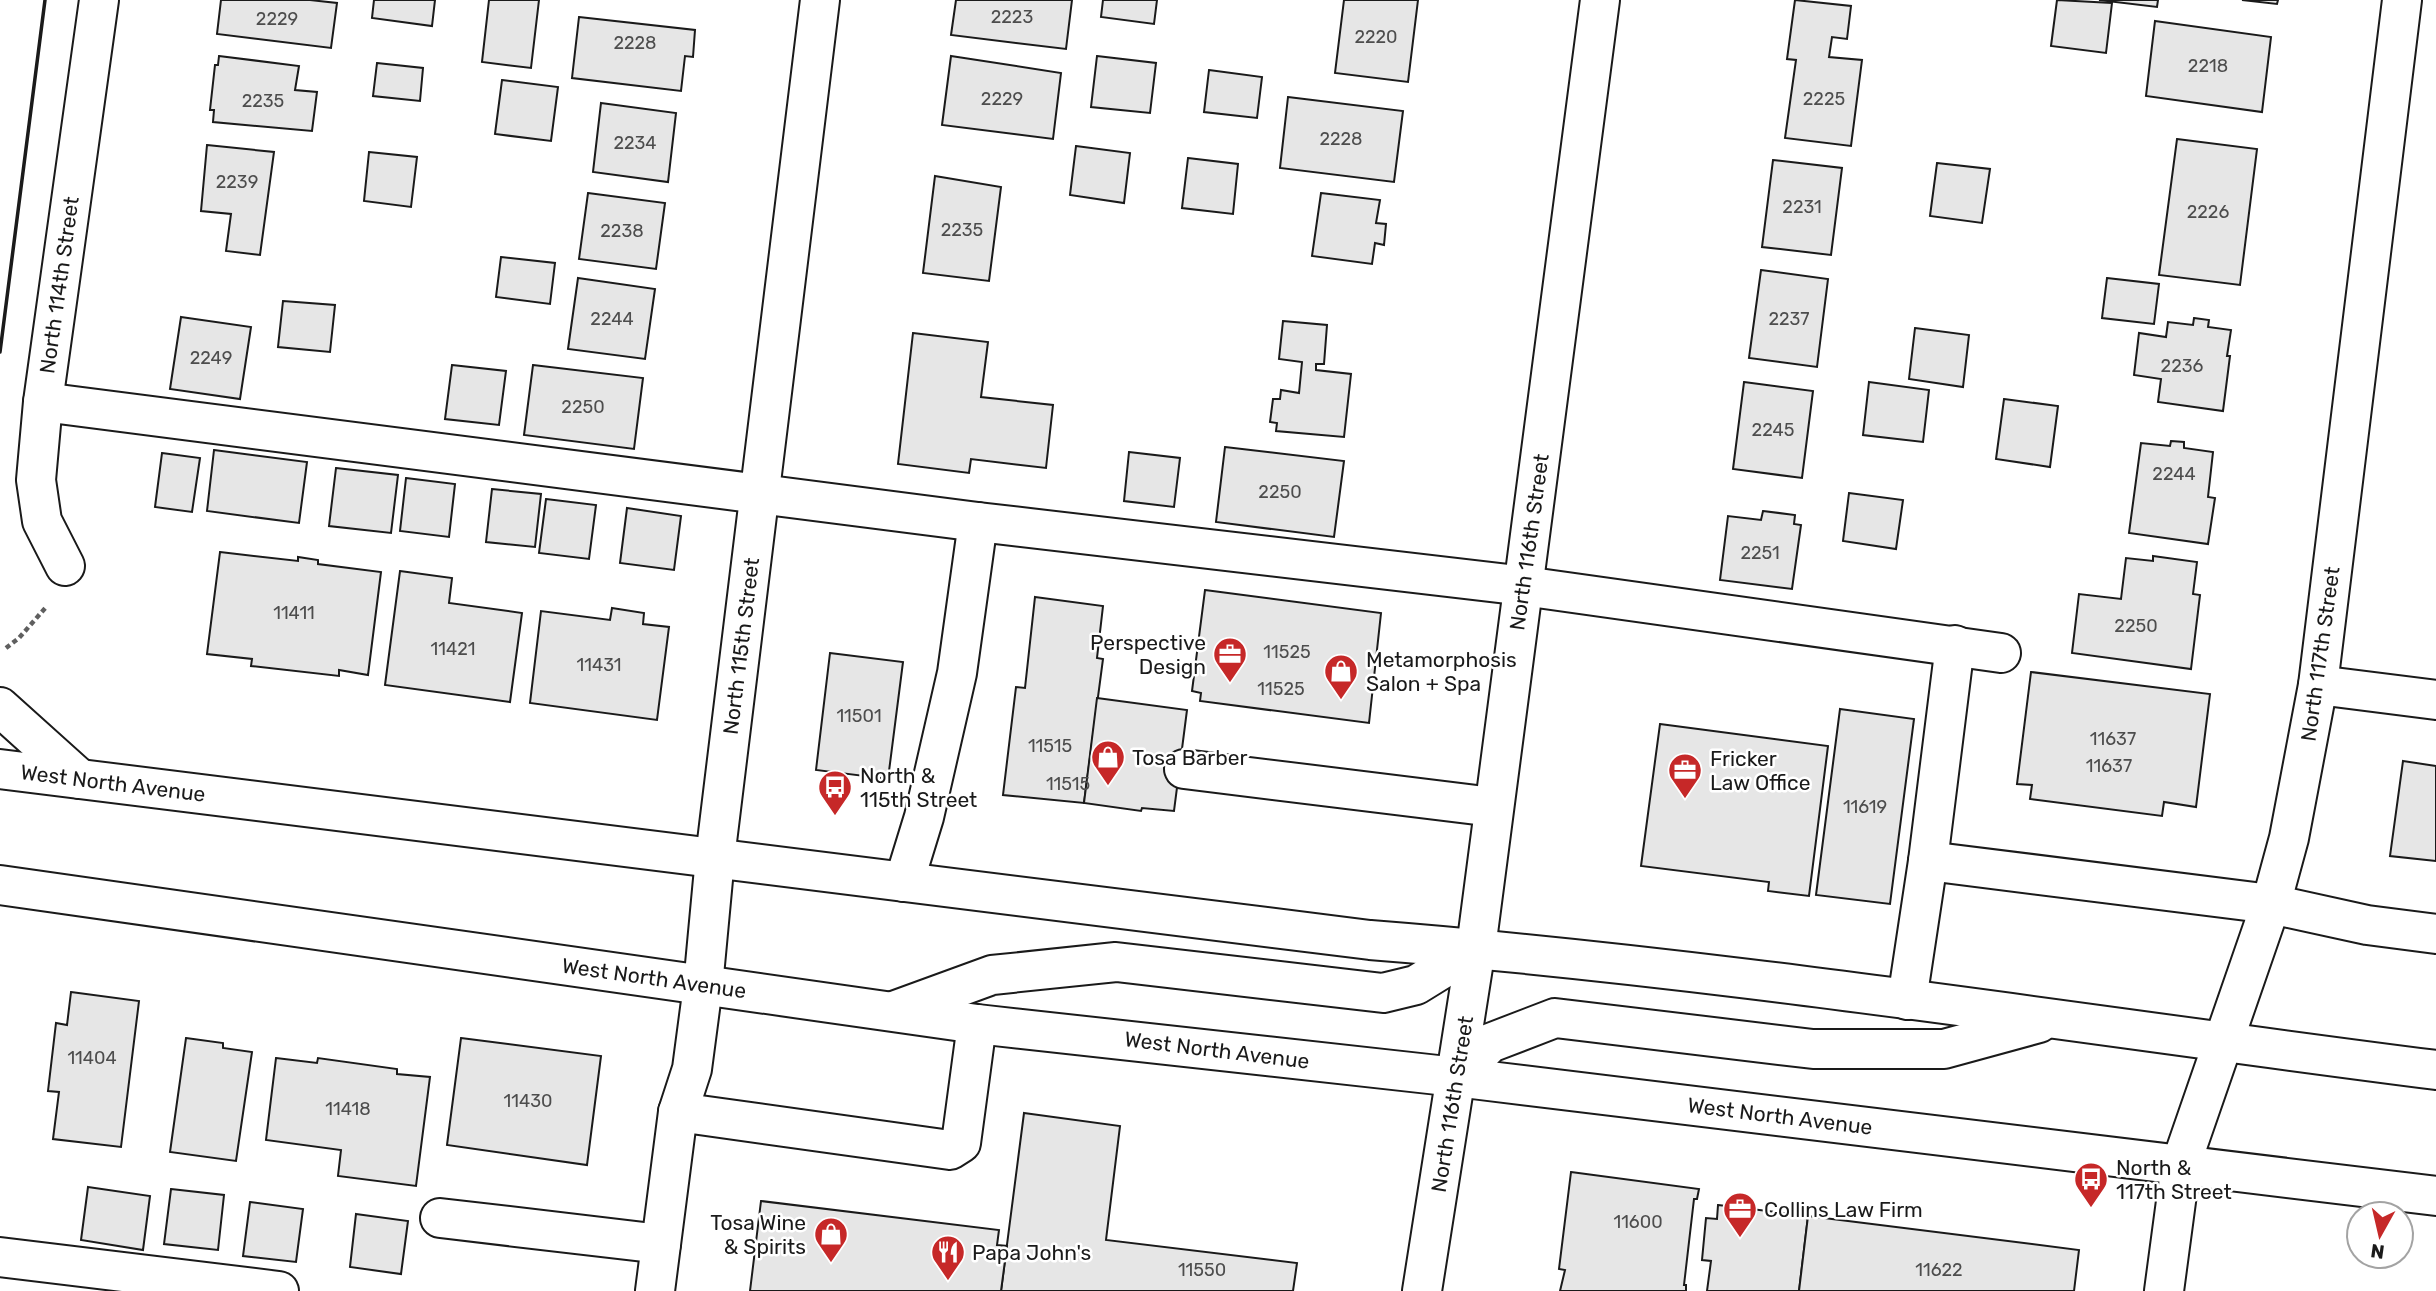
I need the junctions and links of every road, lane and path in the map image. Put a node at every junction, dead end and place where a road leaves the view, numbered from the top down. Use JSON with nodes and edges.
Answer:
{"nodes":[{"id":1,"x":99,"y":0,"type":"edge"},
{"id":2,"x":820,"y":0,"type":"edge"},
{"id":3,"x":1600,"y":0,"type":"edge"},
{"id":4,"x":2402,"y":0,"type":"edge"},
{"id":5,"x":43,"y":401,"type":"junction"},
{"id":6,"x":760,"y":494,"type":"junction"},
{"id":7,"x":978,"y":522,"type":"junction"},
{"id":8,"x":65,"y":566,"type":"joint"},
{"id":9,"x":1524,"y":586,"type":"junction"},
{"id":10,"x":1955,"y":645,"type":"junction"},
{"id":11,"x":6,"y":648,"type":"dead end"},
{"id":12,"x":2001,"y":653,"type":"dead end"},
{"id":13,"x":2318,"y":685,"type":"junction"},
{"id":14,"x":2436,"y":700,"type":"edge"},
{"id":15,"x":0,"y":707,"type":"edge"},
{"id":16,"x":0,"y":769,"type":"edge"},
{"id":17,"x":1184,"y":769,"type":"dead end"},
{"id":18,"x":79,"y":779,"type":"junction"},
{"id":19,"x":1493,"y":807,"type":"junction"},
{"id":20,"x":715,"y":858,"type":"junction"},
{"id":21,"x":1928,"y":861,"type":"junction"},
{"id":22,"x":904,"y":882,"type":"junction"},
{"id":23,"x":0,"y":886,"type":"edge"},
{"id":24,"x":2271,"y":904,"type":"junction"},
{"id":25,"x":2436,"y":934,"type":"edge"},
{"id":26,"x":1476,"y":948,"type":"junction"},
{"id":27,"x":704,"y":986,"type":"junction"},
{"id":28,"x":1908,"y":1000,"type":"junction"},
{"id":29,"x":892,"y":1012,"type":"junction"},
{"id":30,"x":2056,"y":1018,"type":"junction"},
{"id":31,"x":977,"y":1024,"type":"junction"},
{"id":32,"x":2224,"y":1043,"type":"junction"},
{"id":33,"x":2436,"y":1070,"type":"edge"},
{"id":34,"x":1456,"y":1077,"type":"junction"},
{"id":35,"x":678,"y":1112,"type":"junction"},
{"id":36,"x":2181,"y":1164,"type":"junction"},
{"id":37,"x":2436,"y":1196,"type":"edge"},
{"id":38,"x":440,"y":1218,"type":"dead end"},
{"id":39,"x":661,"y":1244,"type":"junction"},
{"id":40,"x":0,"y":1257,"type":"edge"},
{"id":41,"x":279,"y":1291,"type":"edge"},
{"id":42,"x":655,"y":1291,"type":"edge"},
{"id":43,"x":1422,"y":1291,"type":"edge"},
{"id":44,"x":2164,"y":1291,"type":"edge"}],
"edges":[{"from":1,"to":5,"type":"main road","name":"North 114th Street"},
{"from":2,"to":6,"type":"main road","name":"North 115th Street"},
{"from":3,"to":9,"type":"main road","name":"North 116th Street"},
{"from":4,"to":13,"type":"main road","name":"North 117th Street"},
{"from":5,"to":6,"type":"main road"},
{"from":5,"to":8,"type":"main road","name":"North 114th Street"},
{"from":6,"to":7,"type":"main road"},
{"from":6,"to":20,"type":"main road","name":"North 115th Street"},
{"from":7,"to":9,"type":"main road"},
{"from":7,"to":22,"type":"main road"},
{"from":8,"to":11,"type":"path"},
{"from":9,"to":10,"type":"main road"},
{"from":9,"to":19,"type":"main road","name":"North 116th Street"},
{"from":10,"to":12,"type":"main road"},
{"from":10,"to":21,"type":"main road"},
{"from":13,"to":14,"type":"main road"},
{"from":13,"to":24,"type":"main road","name":"North 117th Street"},
{"from":15,"to":18,"type":"main road"},
{"from":16,"to":18,"type":"main road","name":"West North Avenue"},
{"from":17,"to":19,"type":"main road"},
{"from":18,"to":20,"type":"main road","name":"West North Avenue"},
{"from":19,"to":26,"type":"main road","name":"North 116th Street"},
{"from":20,"to":22,"type":"main road","name":"West North Avenue"},
{"from":20,"to":27,"type":"main road","name":"North 115th Street"},
{"from":21,"to":24,"type":"main road"},
{"from":21,"to":28,"type":"main road"},
{"from":22,"to":26,"type":"main road","name":"West North Avenue"},
{"from":23,"to":27,"type":"main road","name":"West North Avenue"},
{"from":24,"to":25,"type":"main road"},
{"from":24,"to":32,"type":"main road","name":"North 117th Street"},
{"from":26,"to":28,"type":"main road","name":"West North Avenue"},
{"from":26,"to":29,"type":"main road"},
{"from":26,"to":34,"type":"main road","name":"North 116th Street"},
{"from":27,"to":29,"type":"main road","name":"West North Avenue"},
{"from":27,"to":35,"type":"main road","name":"North 115th Street"},
{"from":28,"to":30,"type":"main road","name":"West North Avenue"},
{"from":29,"to":31,"type":"main road","name":"West North Avenue"},
{"from":30,"to":32,"type":"main road","name":"West North Avenue"},
{"from":30,"to":34,"type":"main road"},
{"from":31,"to":34,"type":"main road","name":"West North Avenue"},
{"from":31,"to":35,"type":"main road"},
{"from":32,"to":33,"type":"main road","name":"West North Avenue"},
{"from":32,"to":36,"type":"main road","name":"North 117th Street"},
{"from":34,"to":36,"type":"main road","name":"West North Avenue"},
{"from":34,"to":43,"type":"main road","name":"North 116th Street"},
{"from":35,"to":39,"type":"main road","name":"North 115th Street"},
{"from":36,"to":37,"type":"main road","name":"West North Avenue"},
{"from":36,"to":44,"type":"main road","name":"North 117th Street"},
{"from":38,"to":39,"type":"main road"},
{"from":39,"to":42,"type":"main road","name":"North 115th Street"},
{"from":40,"to":41,"type":"main road"}]}
